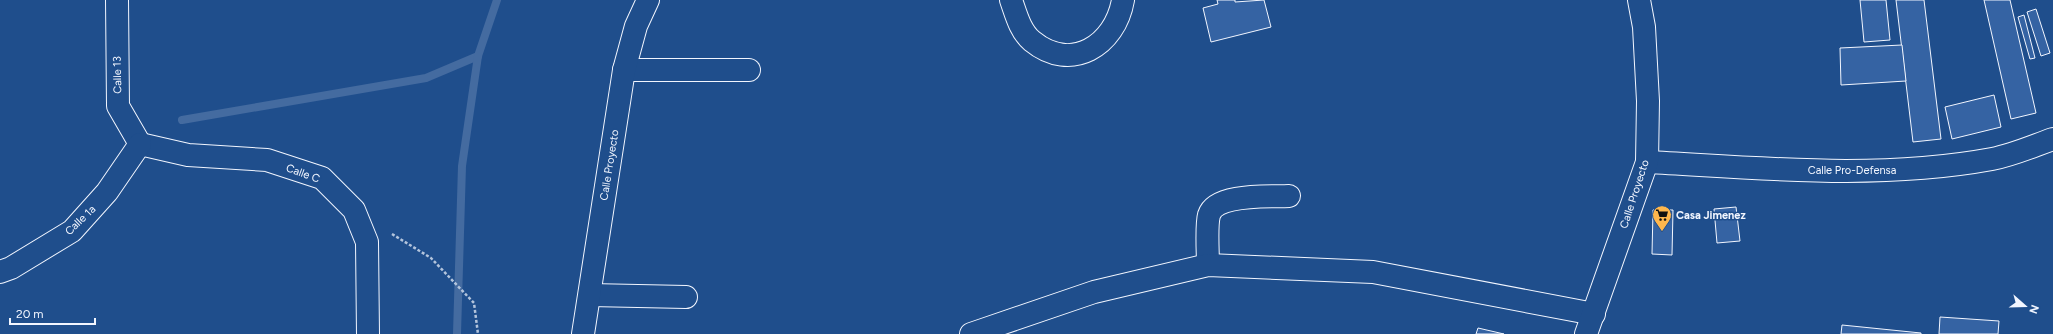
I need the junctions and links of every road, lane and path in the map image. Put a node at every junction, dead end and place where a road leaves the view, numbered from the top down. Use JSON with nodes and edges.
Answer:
{"nodes":[{"id":1,"x":117,"y":0,"type":"edge"},
{"id":2,"x":648,"y":0,"type":"edge"},
{"id":3,"x":1011,"y":0,"type":"edge"},
{"id":4,"x":1123,"y":0,"type":"edge"},
{"id":5,"x":1639,"y":0,"type":"edge"},
{"id":6,"x":624,"y":70,"type":"junction"},
{"id":7,"x":749,"y":70,"type":"dead end"},
{"id":8,"x":2053,"y":139,"type":"edge"},
{"id":9,"x":140,"y":144,"type":"junction"},
{"id":10,"x":1647,"y":162,"type":"junction"},
{"id":11,"x":1289,"y":196,"type":"dead end"},
{"id":12,"x":354,"y":210,"type":"junction"},
{"id":13,"x":1208,"y":265,"type":"junction"},
{"id":14,"x":0,"y":272,"type":"edge"},
{"id":15,"x":590,"y":295,"type":"junction"},
{"id":16,"x":686,"y":297,"type":"dead end"},
{"id":17,"x":1594,"y":314,"type":"junction"},
{"id":18,"x":368,"y":334,"type":"edge"},
{"id":19,"x":478,"y":334,"type":"edge"},
{"id":20,"x":583,"y":334,"type":"edge"},
{"id":21,"x":971,"y":334,"type":"edge"},
{"id":22,"x":1586,"y":334,"type":"edge"}],
"edges":[{"from":1,"to":9,"type":"street","name":"Calle 13"},
{"from":2,"to":6,"type":"street","name":"Calle Proyecto"},
{"from":3,"to":4,"type":"street"},
{"from":5,"to":10,"type":"street","name":"Calle Proyecto"},
{"from":6,"to":7,"type":"street"},
{"from":6,"to":15,"type":"street","name":"Calle Proyecto"},
{"from":8,"to":10,"type":"street","name":"Calle Pro-Defensa"},
{"from":9,"to":12,"type":"street","name":"Calle C"},
{"from":9,"to":14,"type":"street","name":"Calle 1a"},
{"from":10,"to":17,"type":"street","name":"Calle Proyecto"},
{"from":11,"to":13,"type":"street"},
{"from":12,"to":18,"type":"street","name":"Calle C"},
{"from":12,"to":19,"type":"path"},
{"from":13,"to":17,"type":"street"},
{"from":13,"to":21,"type":"street"},
{"from":15,"to":16,"type":"street"},
{"from":15,"to":20,"type":"street","name":"Calle Proyecto"},
{"from":17,"to":22,"type":"street","name":"Calle Proyecto"}]}
